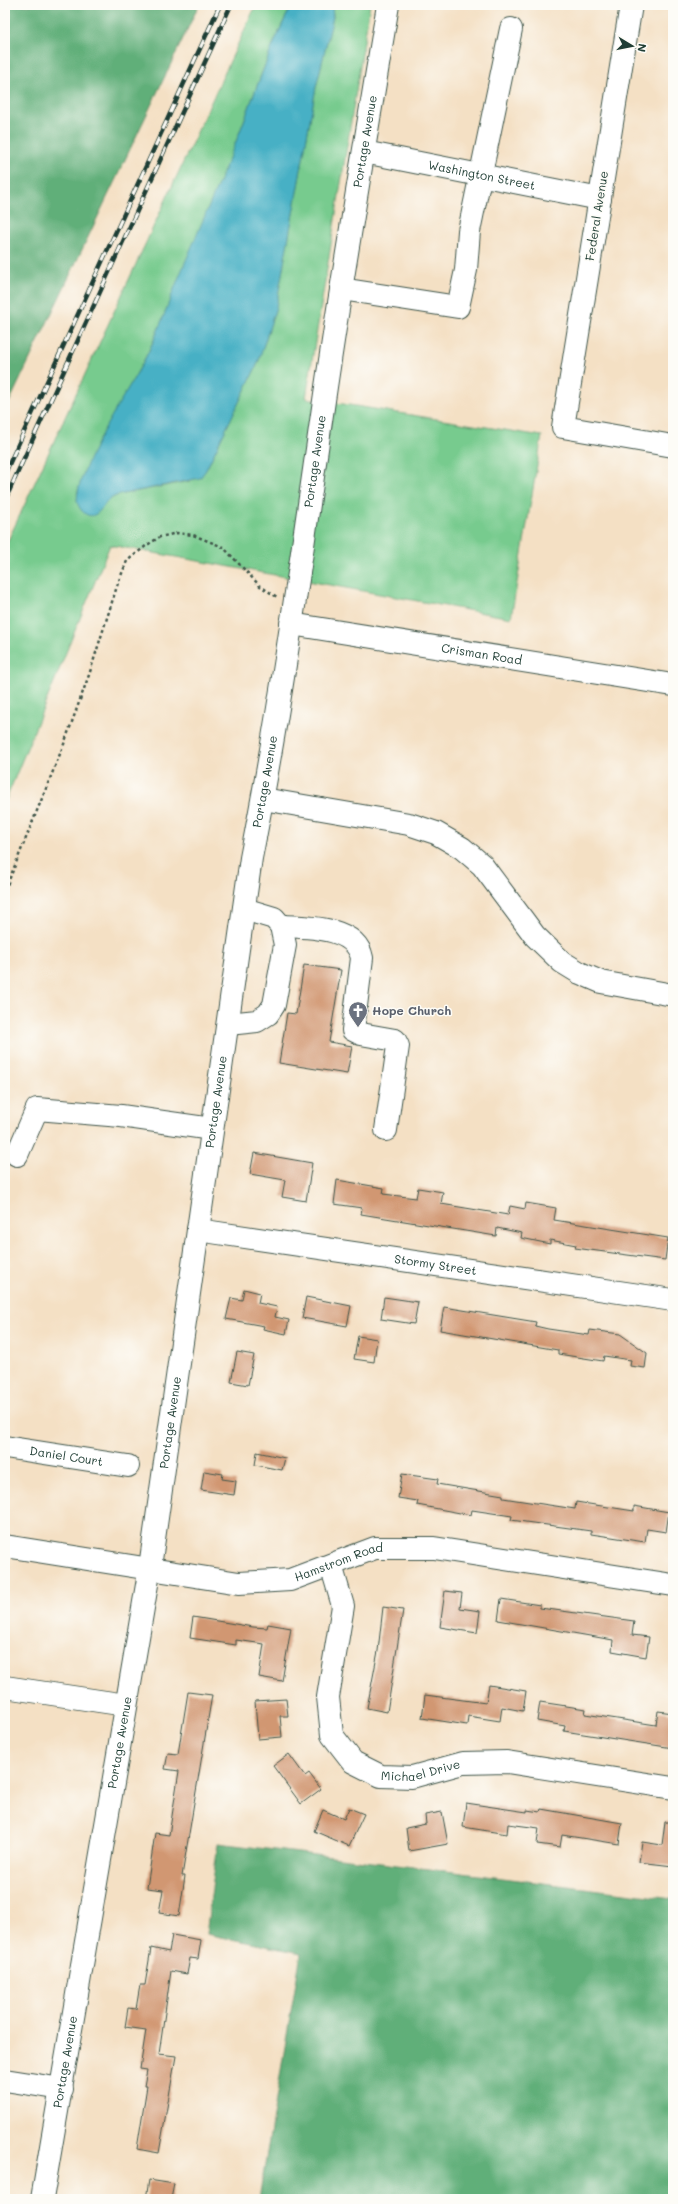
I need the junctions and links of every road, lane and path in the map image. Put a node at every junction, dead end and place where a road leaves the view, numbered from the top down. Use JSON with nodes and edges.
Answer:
{"nodes":[{"id":1,"x":388,"y":5,"type":"edge"},
{"id":2,"x":631,"y":5,"type":"edge"},
{"id":3,"x":511,"y":29,"type":"dead end"},
{"id":4,"x":364,"y":152,"type":"junction"},
{"id":5,"x":480,"y":175,"type":"junction"},
{"id":6,"x":600,"y":199,"type":"junction"},
{"id":7,"x":341,"y":289,"type":"junction"},
{"id":8,"x":673,"y":446,"type":"edge"},
{"id":9,"x":295,"y":602,"type":"junction"},
{"id":10,"x":291,"y":624,"type":"junction"},
{"id":11,"x":673,"y":685,"type":"edge"},
{"id":12,"x":263,"y":799,"type":"junction"},
{"id":13,"x":5,"y":890,"type":"edge"},
{"id":14,"x":244,"y":909,"type":"junction"},
{"id":15,"x":281,"y":926,"type":"junction"},
{"id":16,"x":673,"y":995,"type":"edge"},
{"id":17,"x":228,"y":1024,"type":"junction"},
{"id":18,"x":212,"y":1129,"type":"junction"},
{"id":19,"x":386,"y":1130,"type":"dead end"},
{"id":20,"x":17,"y":1156,"type":"dead end"},
{"id":21,"x":198,"y":1230,"type":"junction"},
{"id":22,"x":673,"y":1300,"type":"edge"},
{"id":23,"x":5,"y":1447,"type":"edge"},
{"id":24,"x":128,"y":1466,"type":"dead end"},
{"id":25,"x":5,"y":1546,"type":"edge"},
{"id":26,"x":331,"y":1565,"type":"junction"},
{"id":27,"x":150,"y":1567,"type":"junction"},
{"id":28,"x":673,"y":1585,"type":"edge"},
{"id":29,"x":5,"y":1687,"type":"edge"},
{"id":30,"x":126,"y":1706,"type":"junction"},
{"id":31,"x":673,"y":1788,"type":"edge"},
{"id":32,"x":5,"y":2080,"type":"edge"},
{"id":33,"x":62,"y":2089,"type":"junction"},
{"id":34,"x":42,"y":2199,"type":"edge"}],
"edges":[{"from":1,"to":4,"type":"street","name":"Portage Avenue"},
{"from":2,"to":6,"type":"street","name":"Federal Avenue"},
{"from":3,"to":5,"type":"street"},
{"from":4,"to":5,"type":"street","name":"Washington Street"},
{"from":4,"to":7,"type":"street","name":"Portage Avenue"},
{"from":5,"to":6,"type":"street","name":"Washington Street"},
{"from":5,"to":7,"type":"street"},
{"from":6,"to":8,"type":"street","name":"Federal Avenue"},
{"from":7,"to":9,"type":"street","name":"Portage Avenue"},
{"from":9,"to":10,"type":"street","name":"Portage Avenue"},
{"from":9,"to":13,"type":"path"},
{"from":10,"to":11,"type":"street","name":"Crisman Road"},
{"from":10,"to":12,"type":"street","name":"Portage Avenue"},
{"from":12,"to":14,"type":"street","name":"Portage Avenue"},
{"from":12,"to":16,"type":"street"},
{"from":14,"to":15,"type":"street"},
{"from":14,"to":17,"type":"street","name":"Portage Avenue"},
{"from":15,"to":17,"type":"street"},
{"from":15,"to":19,"type":"street"},
{"from":17,"to":18,"type":"street","name":"Portage Avenue"},
{"from":18,"to":20,"type":"street"},
{"from":18,"to":21,"type":"street","name":"Portage Avenue"},
{"from":21,"to":22,"type":"street","name":"Stormy Street"},
{"from":21,"to":27,"type":"street","name":"Portage Avenue"},
{"from":23,"to":24,"type":"street","name":"Daniel Court"},
{"from":25,"to":27,"type":"street","name":"Hamstrom Road"},
{"from":26,"to":27,"type":"street","name":"Hamstrom Road"},
{"from":26,"to":28,"type":"street","name":"Hamstrom Road"},
{"from":26,"to":31,"type":"street","name":"Michael Drive"},
{"from":27,"to":30,"type":"street","name":"Portage Avenue"},
{"from":29,"to":30,"type":"street"},
{"from":30,"to":33,"type":"street","name":"Portage Avenue"},
{"from":32,"to":33,"type":"street"},
{"from":33,"to":34,"type":"street","name":"Portage Avenue"}]}
